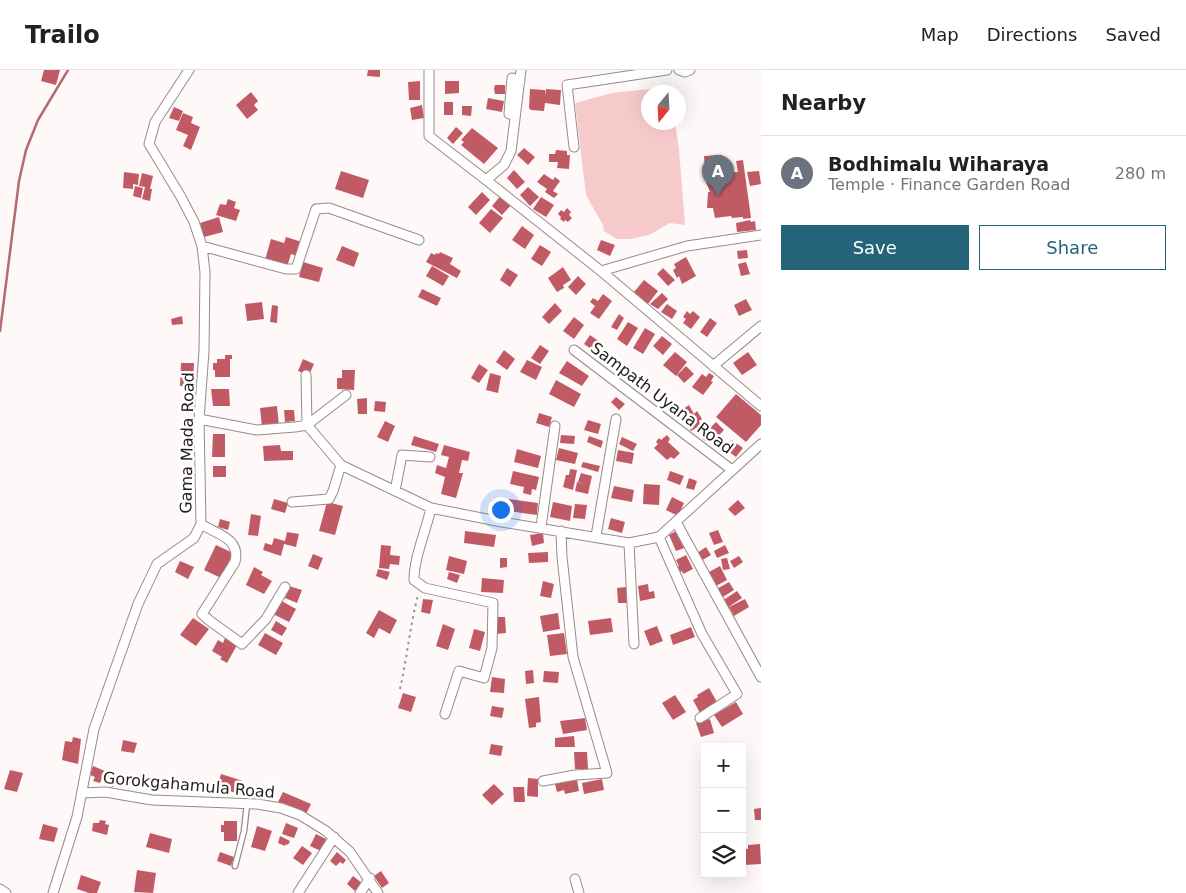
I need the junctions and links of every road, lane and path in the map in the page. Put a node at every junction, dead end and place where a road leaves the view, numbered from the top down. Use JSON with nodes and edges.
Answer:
{"nodes":[{"id":1,"x":189,"y":70,"type":"edge"},
{"id":2,"x":429,"y":70,"type":"edge"},
{"id":3,"x":521,"y":70,"type":"edge"},
{"id":4,"x":667,"y":70,"type":"edge"},
{"id":5,"x":679,"y":70,"type":"edge"},
{"id":6,"x":690,"y":70,"type":"edge"},
{"id":7,"x":520,"y":81,"type":"junction"},
{"id":8,"x":509,"y":114,"type":"dead end"},
{"id":9,"x":574,"y":147,"type":"dead end"},
{"id":10,"x":486,"y":180,"type":"junction"},
{"id":11,"x":761,"y":235,"type":"edge"},
{"id":12,"x":419,"y":240,"type":"dead end"},
{"id":13,"x":202,"y":246,"type":"junction"},
{"id":14,"x":602,"y":271,"type":"junction"},
{"id":15,"x":761,"y":326,"type":"edge"},
{"id":16,"x":574,"y":350,"type":"dead end"},
{"id":17,"x":713,"y":366,"type":"junction"},
{"id":18,"x":306,"y":375,"type":"dead end"},
{"id":19,"x":346,"y":395,"type":"dead end"},
{"id":20,"x":761,"y":406,"type":"edge"},
{"id":21,"x":199,"y":419,"type":"junction"},
{"id":22,"x":616,"y":419,"type":"dead end"},
{"id":23,"x":307,"y":425,"type":"junction"},
{"id":24,"x":555,"y":426,"type":"dead end"},
{"id":25,"x":761,"y":444,"type":"edge"},
{"id":26,"x":430,"y":457,"type":"dead end"},
{"id":27,"x":341,"y":465,"type":"junction"},
{"id":28,"x":732,"y":470,"type":"junction"},
{"id":29,"x":395,"y":491,"type":"junction"},
{"id":30,"x":292,"y":502,"type":"dead end"},
{"id":31,"x":431,"y":508,"type":"junction"},
{"id":32,"x":676,"y":522,"type":"junction"},
{"id":33,"x":201,"y":524,"type":"junction"},
{"id":34,"x":541,"y":528,"type":"junction"},
{"id":35,"x":561,"y":531,"type":"junction"},
{"id":36,"x":596,"y":536,"type":"junction"},
{"id":37,"x":659,"y":537,"type":"junction"},
{"id":38,"x":629,"y":543,"type":"junction"},
{"id":39,"x":421,"y":585,"type":"junction"},
{"id":40,"x":285,"y":587,"type":"dead end"},
{"id":41,"x":634,"y":644,"type":"dead end"},
{"id":42,"x":761,"y":677,"type":"edge"},
{"id":43,"x":400,"y":689,"type":"dead end"},
{"id":44,"x":446,"y":714,"type":"dead end"},
{"id":45,"x":700,"y":718,"type":"dead end"},
{"id":46,"x":543,"y":781,"type":"dead end"},
{"id":47,"x":82,"y":793,"type":"junction"},
{"id":48,"x":247,"y":804,"type":"junction"},
{"id":49,"x":334,"y":838,"type":"junction"},
{"id":50,"x":235,"y":866,"type":"dead end"},
{"id":51,"x":370,"y":878,"type":"junction"},
{"id":52,"x":575,"y":879,"type":"dead end"},
{"id":53,"x":0,"y":889,"type":"edge"},
{"id":54,"x":6,"y":893,"type":"edge"},
{"id":55,"x":53,"y":893,"type":"edge"},
{"id":56,"x":298,"y":893,"type":"edge"},
{"id":57,"x":360,"y":893,"type":"edge"},
{"id":58,"x":378,"y":893,"type":"edge"},
{"id":59,"x":579,"y":893,"type":"edge"}],
"edges":[{"from":1,"to":13,"type":"street","name":"Gama Mada Road"},
{"from":2,"to":10,"type":"street"},
{"from":3,"to":7,"type":"street"},
{"from":4,"to":9,"type":"street"},
{"from":5,"to":6,"type":"street"},
{"from":7,"to":8,"type":"street"},
{"from":7,"to":10,"type":"street"},
{"from":10,"to":14,"type":"street"},
{"from":11,"to":14,"type":"street"},
{"from":12,"to":13,"type":"street"},
{"from":13,"to":21,"type":"street","name":"Gama Mada Road"},
{"from":14,"to":17,"type":"street"},
{"from":15,"to":17,"type":"street"},
{"from":16,"to":28,"type":"street","name":"Sampath Uyana Road"},
{"from":17,"to":20,"type":"street"},
{"from":18,"to":23,"type":"street"},
{"from":19,"to":23,"type":"street"},
{"from":21,"to":23,"type":"street"},
{"from":21,"to":33,"type":"street","name":"Gama Mada Road"},
{"from":22,"to":36,"type":"street"},
{"from":23,"to":27,"type":"street"},
{"from":24,"to":34,"type":"street"},
{"from":25,"to":28,"type":"street"},
{"from":26,"to":29,"type":"street"},
{"from":27,"to":29,"type":"street"},
{"from":27,"to":30,"type":"street"},
{"from":28,"to":32,"type":"street"},
{"from":29,"to":31,"type":"street"},
{"from":31,"to":34,"type":"street"},
{"from":31,"to":39,"type":"street"},
{"from":32,"to":37,"type":"street"},
{"from":32,"to":42,"type":"street"},
{"from":33,"to":40,"type":"street"},
{"from":33,"to":47,"type":"street","name":"Gama Mada Road"},
{"from":34,"to":35,"type":"street"},
{"from":35,"to":36,"type":"street"},
{"from":35,"to":46,"type":"street"},
{"from":36,"to":38,"type":"street"},
{"from":37,"to":38,"type":"street"},
{"from":37,"to":45,"type":"street"},
{"from":38,"to":41,"type":"street"},
{"from":39,"to":43,"type":"path"},
{"from":39,"to":44,"type":"street"},
{"from":47,"to":48,"type":"street","name":"Gorokgahamula Road"},
{"from":47,"to":55,"type":"street","name":"Gama Mada Road"},
{"from":48,"to":49,"type":"street","name":"Gorokgahamula Road"},
{"from":48,"to":50,"type":"lane"},
{"from":49,"to":51,"type":"street","name":"Gorokgahamula Road"},
{"from":49,"to":56,"type":"street"},
{"from":51,"to":57,"type":"street"},
{"from":51,"to":58,"type":"street","name":"Gorokgahamula Road"},
{"from":52,"to":59,"type":"street"},
{"from":53,"to":54,"type":"street"}]}
